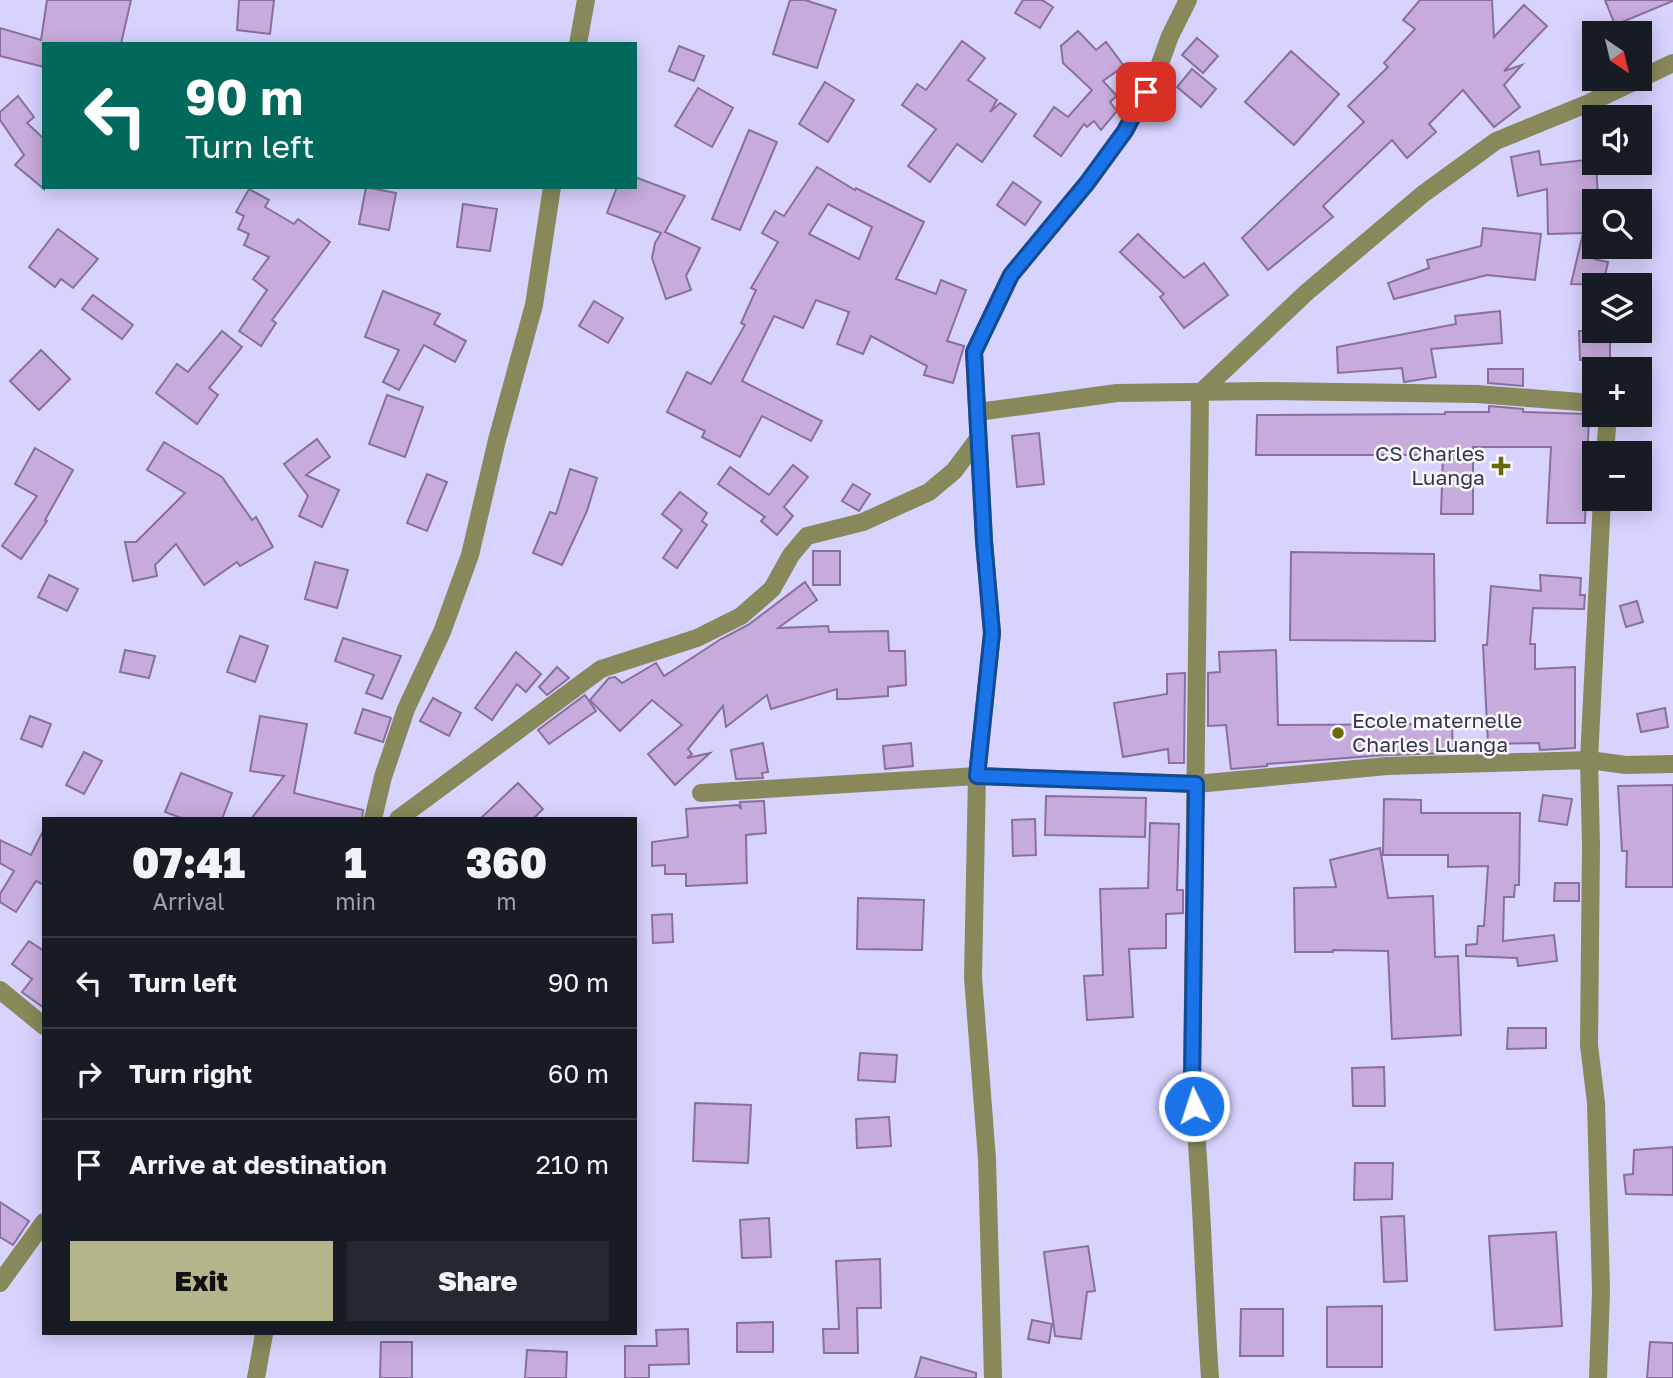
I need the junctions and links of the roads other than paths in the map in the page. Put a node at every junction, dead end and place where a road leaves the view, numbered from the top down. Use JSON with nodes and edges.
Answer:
{"nodes":[{"id":1,"x":586,"y":0,"type":"edge"},
{"id":2,"x":1188,"y":0,"type":"edge"},
{"id":3,"x":578,"y":42,"type":"edge"},
{"id":4,"x":1673,"y":63,"type":"edge"},
{"id":5,"x":552,"y":189,"type":"edge"},
{"id":6,"x":1200,"y":393,"type":"junction"},
{"id":7,"x":1582,"y":402,"type":"edge"},
{"id":8,"x":978,"y":412,"type":"junction"},
{"id":9,"x":978,"y":439,"type":"junction"},
{"id":10,"x":1601,"y":511,"type":"edge"},
{"id":11,"x":1589,"y":760,"type":"junction"},
{"id":12,"x":1673,"y":764,"type":"edge"},
{"id":13,"x":977,"y":776,"type":"junction"},
{"id":14,"x":1196,"y":784,"type":"junction"},
{"id":15,"x":701,"y":793,"type":"dead end"},
{"id":16,"x":373,"y":817,"type":"edge"},
{"id":17,"x":401,"y":817,"type":"edge"},
{"id":18,"x":0,"y":990,"type":"edge"},
{"id":19,"x":42,"y":1024,"type":"edge"},
{"id":20,"x":42,"y":1225,"type":"edge"},
{"id":21,"x":0,"y":1283,"type":"edge"},
{"id":22,"x":264,"y":1335,"type":"edge"},
{"id":23,"x":256,"y":1378,"type":"edge"},
{"id":24,"x":993,"y":1378,"type":"edge"},
{"id":25,"x":1210,"y":1378,"type":"edge"},
{"id":26,"x":1598,"y":1378,"type":"edge"}],
"edges":[{"from":1,"to":3,"type":"street"},
{"from":2,"to":8,"type":"street"},
{"from":4,"to":6,"type":"street"},
{"from":5,"to":16,"type":"street"},
{"from":6,"to":7,"type":"street"},
{"from":6,"to":8,"type":"street"},
{"from":6,"to":14,"type":"street"},
{"from":8,"to":9,"type":"street"},
{"from":9,"to":13,"type":"street"},
{"from":9,"to":17,"type":"street"},
{"from":10,"to":11,"type":"street"},
{"from":11,"to":12,"type":"street"},
{"from":11,"to":14,"type":"street"},
{"from":11,"to":26,"type":"street"},
{"from":13,"to":14,"type":"street"},
{"from":13,"to":15,"type":"street"},
{"from":13,"to":24,"type":"street"},
{"from":14,"to":25,"type":"street"},
{"from":18,"to":19,"type":"street"},
{"from":20,"to":21,"type":"street"},
{"from":22,"to":23,"type":"street"}]}
